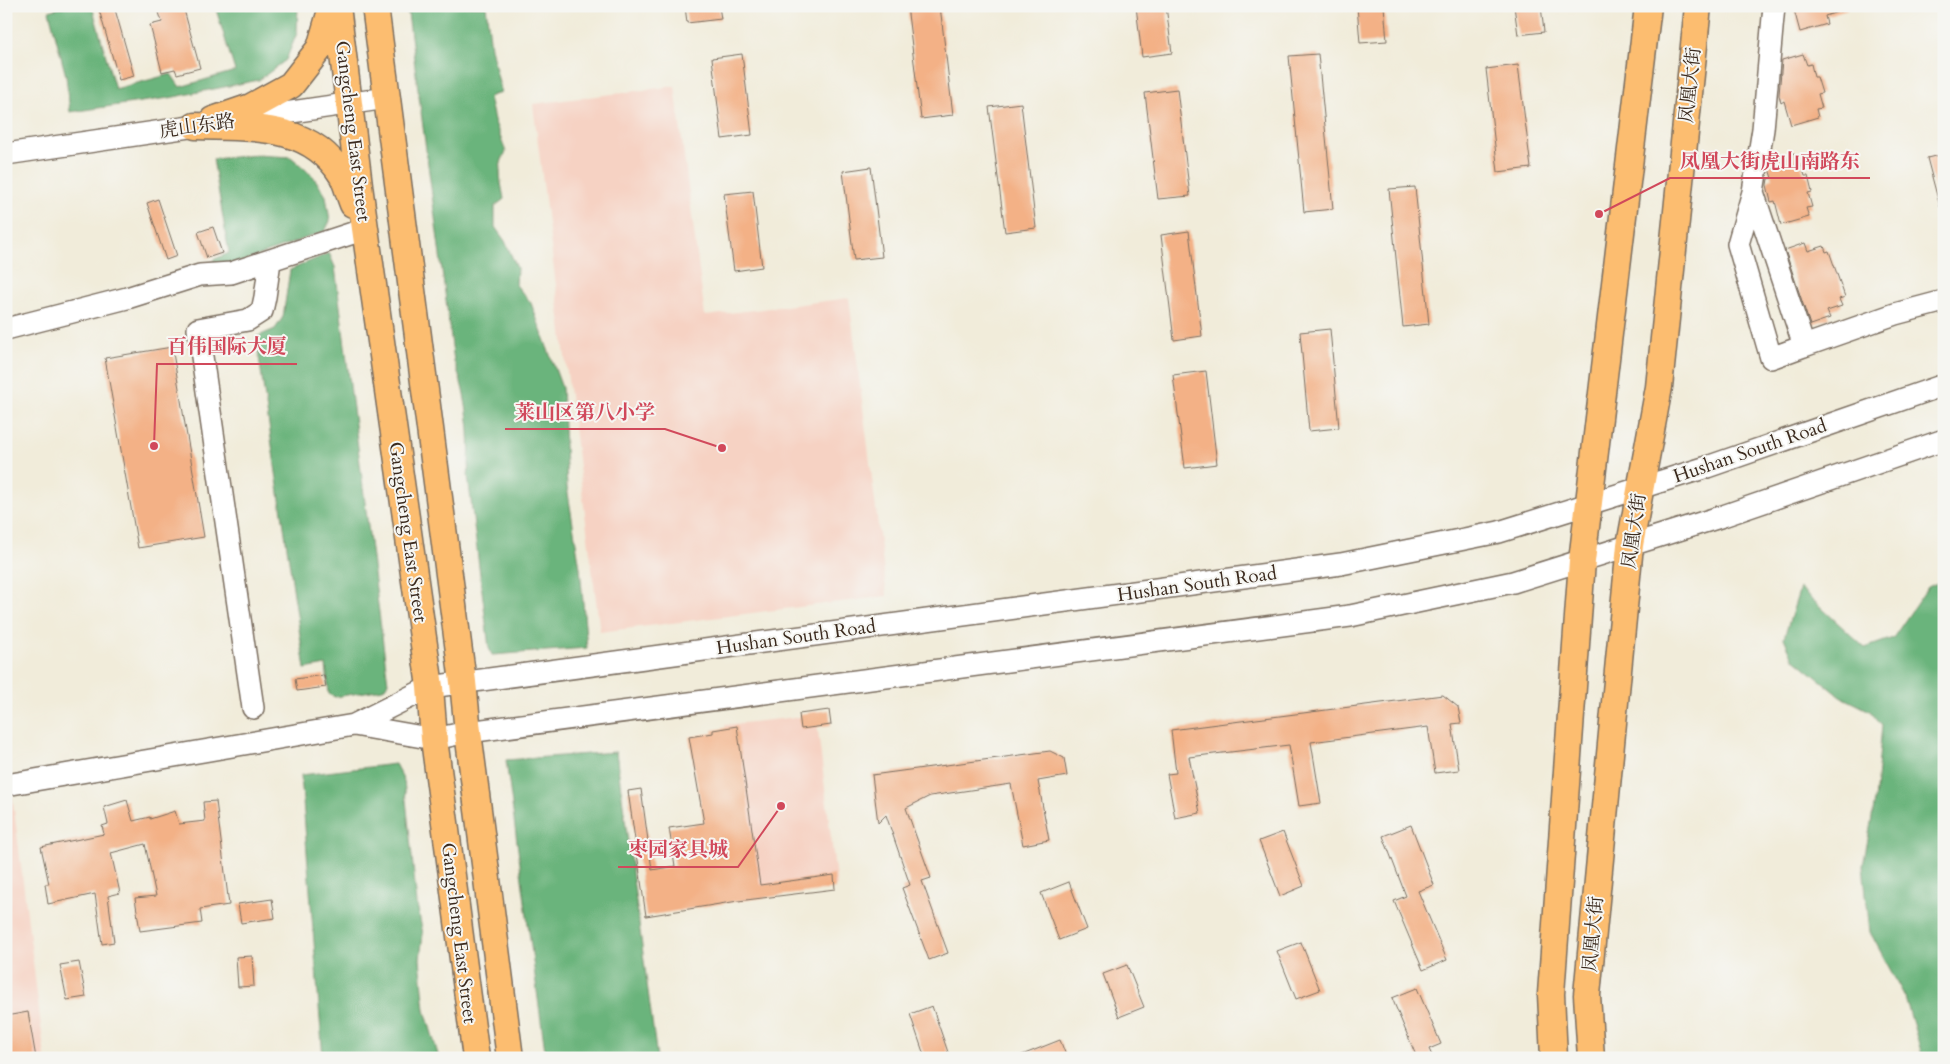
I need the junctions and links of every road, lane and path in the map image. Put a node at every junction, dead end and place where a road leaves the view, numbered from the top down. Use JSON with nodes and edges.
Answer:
{"nodes":[{"id":1,"x":332,"y":6,"type":"edge"},
{"id":2,"x":337,"y":6,"type":"edge"},
{"id":3,"x":374,"y":6,"type":"edge"},
{"id":4,"x":1648,"y":6,"type":"edge"},
{"id":5,"x":1698,"y":6,"type":"edge"},
{"id":6,"x":1774,"y":6,"type":"edge"},
{"id":7,"x":388,"y":98,"type":"junction"},
{"id":8,"x":348,"y":105,"type":"junction"},
{"id":9,"x":195,"y":126,"type":"junction"},
{"id":10,"x":6,"y":154,"type":"edge"},
{"id":11,"x":1753,"y":192,"type":"junction"},
{"id":12,"x":365,"y":236,"type":"junction"},
{"id":13,"x":270,"y":261,"type":"junction"},
{"id":14,"x":1944,"y":301,"type":"edge"},
{"id":15,"x":6,"y":329,"type":"edge"},
{"id":16,"x":1804,"y":346,"type":"junction"},
{"id":17,"x":1944,"y":385,"type":"edge"},
{"id":18,"x":1944,"y":440,"type":"edge"},
{"id":19,"x":1641,"y":487,"type":"junction"},
{"id":20,"x":1588,"y":504,"type":"junction"},
{"id":21,"x":1630,"y":546,"type":"junction"},
{"id":22,"x":1582,"y":561,"type":"junction"},
{"id":23,"x":463,"y":682,"type":"junction"},
{"id":24,"x":430,"y":687,"type":"junction"},
{"id":25,"x":253,"y":708,"type":"dead end"},
{"id":26,"x":354,"y":725,"type":"junction"},
{"id":27,"x":468,"y":732,"type":"junction"},
{"id":28,"x":434,"y":739,"type":"junction"},
{"id":29,"x":6,"y":785,"type":"edge"},
{"id":30,"x":476,"y":1058,"type":"edge"},
{"id":31,"x":510,"y":1058,"type":"edge"},
{"id":32,"x":1554,"y":1058,"type":"edge"},
{"id":33,"x":1590,"y":1058,"type":"edge"}],
"edges":[{"from":1,"to":9,"type":"main road"},
{"from":2,"to":8,"type":"main road","name":"Gangcheng East Street"},
{"from":3,"to":7,"type":"main road","name":"Gangcheng East Street"},
{"from":4,"to":20,"type":"main road","name":"凤凰大街"},
{"from":5,"to":19,"type":"main road","name":"凤凰大街"},
{"from":6,"to":11,"type":"street"},
{"from":7,"to":8,"type":"street","name":"虎山东路"},
{"from":7,"to":23,"type":"main road","name":"Gangcheng East Street"},
{"from":8,"to":9,"type":"street","name":"虎山东路"},
{"from":8,"to":12,"type":"main road","name":"Gangcheng East Street"},
{"from":9,"to":10,"type":"street","name":"虎山东路"},
{"from":9,"to":12,"type":"main road"},
{"from":11,"to":16,"type":"street"},
{"from":11,"to":16,"type":"street"},
{"from":12,"to":13,"type":"street"},
{"from":12,"to":24,"type":"main road","name":"Gangcheng East Street"},
{"from":13,"to":15,"type":"street"},
{"from":13,"to":25,"type":"street"},
{"from":14,"to":16,"type":"street"},
{"from":17,"to":19,"type":"street","name":"Hushan South Road"},
{"from":18,"to":21,"type":"street"},
{"from":19,"to":20,"type":"street","name":"Hushan South Road"},
{"from":19,"to":21,"type":"main road","name":"凤凰大街"},
{"from":20,"to":22,"type":"main road","name":"凤凰大街"},
{"from":20,"to":23,"type":"street","name":"Hushan South Road"},
{"from":21,"to":22,"type":"street"},
{"from":21,"to":33,"type":"main road","name":"凤凰大街"},
{"from":22,"to":27,"type":"street"},
{"from":22,"to":32,"type":"main road","name":"凤凰大街"},
{"from":23,"to":24,"type":"street","name":"Hushan South Road"},
{"from":23,"to":27,"type":"main road","name":"Gangcheng East Street"},
{"from":24,"to":26,"type":"street","name":"Hushan South Road"},
{"from":24,"to":28,"type":"main road","name":"Gangcheng East Street"},
{"from":26,"to":28,"type":"street"},
{"from":26,"to":29,"type":"street"},
{"from":27,"to":28,"type":"street"},
{"from":27,"to":31,"type":"main road","name":"Gangcheng East Street"},
{"from":28,"to":30,"type":"main road","name":"Gangcheng East Street"}]}
